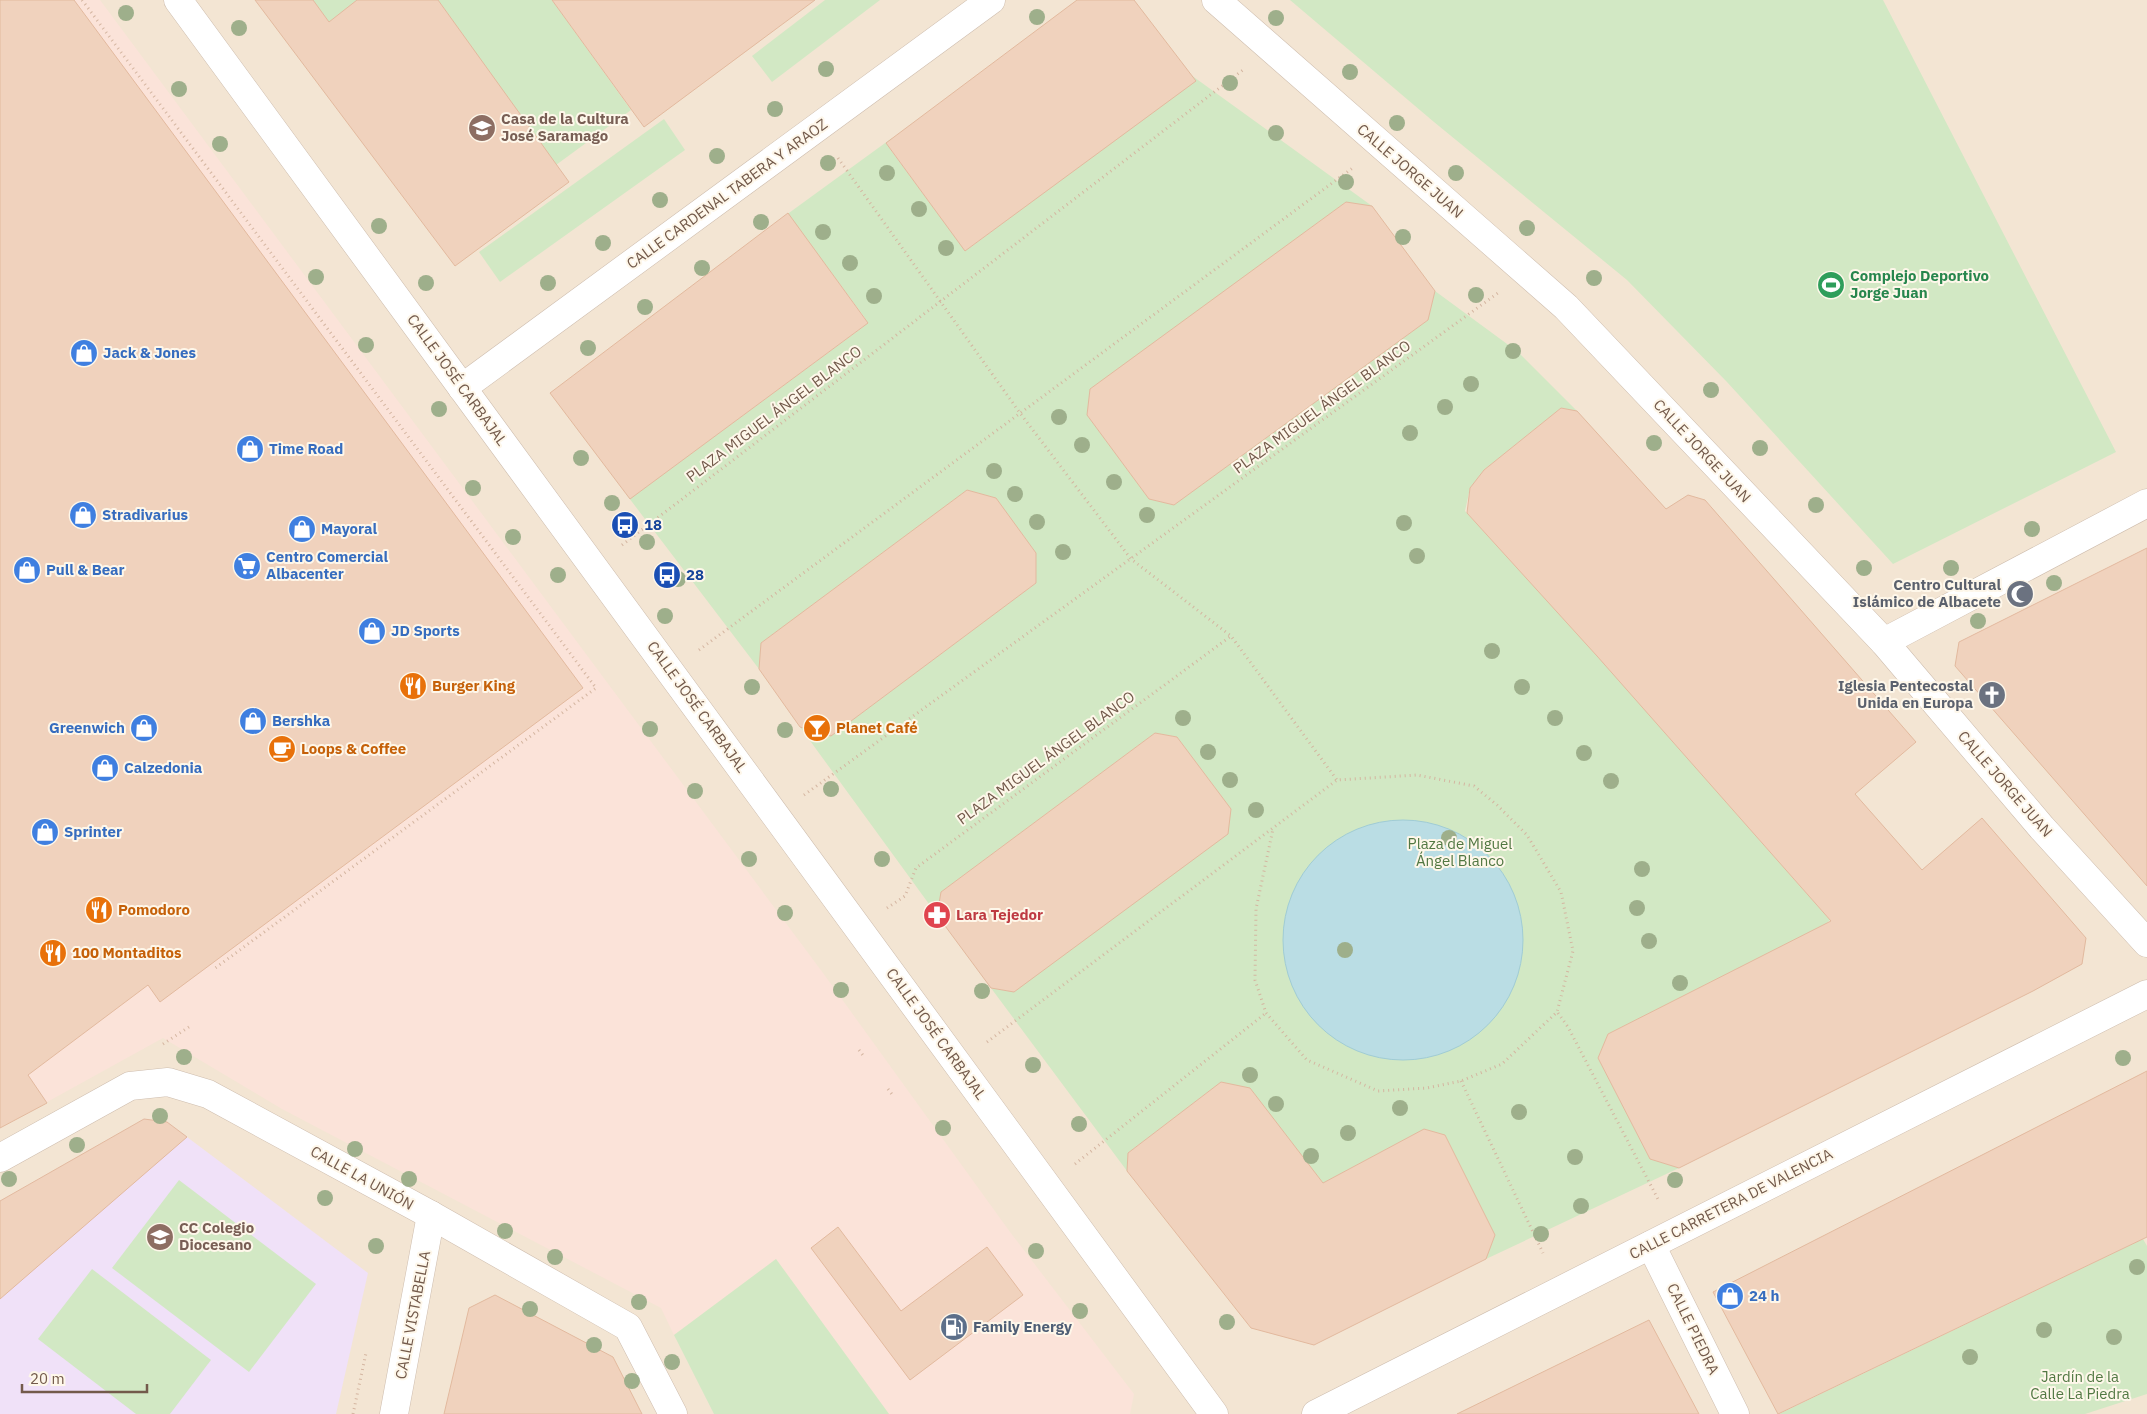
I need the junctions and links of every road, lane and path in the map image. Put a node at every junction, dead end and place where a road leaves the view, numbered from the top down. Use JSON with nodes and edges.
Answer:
{"nodes":[{"id":1,"x":82,"y":0,"type":"edge"},
{"id":2,"x":178,"y":0,"type":"edge"},
{"id":3,"x":991,"y":0,"type":"edge"},
{"id":4,"x":1216,"y":0,"type":"edge"},
{"id":5,"x":1272,"y":49,"type":"junction"},
{"id":6,"x":817,"y":128,"type":"junction"},
{"id":7,"x":1382,"y":146,"type":"junction"},
{"id":8,"x":1526,"y":272,"type":"junction"},
{"id":9,"x":941,"y":301,"type":"junction"},
{"id":10,"x":462,"y":388,"type":"junction"},
{"id":11,"x":1020,"y":413,"type":"junction"},
{"id":12,"x":2147,"y":503,"type":"edge"},
{"id":13,"x":621,"y":546,"type":"dead end"},
{"id":14,"x":1130,"y":559,"type":"junction"},
{"id":15,"x":1230,"y":636,"type":"junction"},
{"id":16,"x":1884,"y":642,"type":"junction"},
{"id":17,"x":698,"y":651,"type":"dead end"},
{"id":18,"x":1337,"y":780,"type":"junction"},
{"id":19,"x":804,"y":795,"type":"dead end"},
{"id":20,"x":1273,"y":829,"type":"junction"},
{"id":21,"x":887,"y":908,"type":"dead end"},
{"id":22,"x":2147,"y":943,"type":"edge"},
{"id":23,"x":214,"y":969,"type":"dead end"},
{"id":24,"x":2147,"y":994,"type":"edge"},
{"id":25,"x":1557,"y":1012,"type":"junction"},
{"id":26,"x":1266,"y":1013,"type":"junction"},
{"id":27,"x":189,"y":1027,"type":"dead end"},
{"id":28,"x":986,"y":1043,"type":"dead end"},
{"id":29,"x":163,"y":1044,"type":"dead end"},
{"id":30,"x":859,"y":1050,"type":"dead end"},
{"id":31,"x":865,"y":1058,"type":"dead end"},
{"id":32,"x":1461,"y":1081,"type":"junction"},
{"id":33,"x":888,"y":1089,"type":"dead end"},
{"id":34,"x":894,"y":1097,"type":"dead end"},
{"id":35,"x":0,"y":1158,"type":"edge"},
{"id":36,"x":1075,"y":1164,"type":"dead end"},
{"id":37,"x":1659,"y":1201,"type":"dead end"},
{"id":38,"x":431,"y":1216,"type":"junction"},
{"id":39,"x":1651,"y":1245,"type":"junction"},
{"id":40,"x":1543,"y":1253,"type":"dead end"},
{"id":41,"x":394,"y":1414,"type":"edge"},
{"id":42,"x":673,"y":1414,"type":"edge"},
{"id":43,"x":1214,"y":1414,"type":"edge"},
{"id":44,"x":1316,"y":1414,"type":"edge"},
{"id":45,"x":1735,"y":1414,"type":"edge"}],
"edges":[{"from":1,"to":23,"type":"path"},
{"from":2,"to":10,"type":"street","name":"CALLE JOSÉ CARBAJAL"},
{"from":3,"to":6,"type":"street","name":"CALLE CARDENAL TABERA Y ARAOZ"},
{"from":4,"to":5,"type":"street","name":"CALLE JORGE JUAN"},
{"from":5,"to":7,"type":"street","name":"CALLE JORGE JUAN"},
{"from":5,"to":9,"type":"path","name":"PLAZA MIGUEL ÁNGEL BLANCO"},
{"from":6,"to":9,"type":"path"},
{"from":6,"to":10,"type":"street","name":"CALLE CARDENAL TABERA Y ARAOZ"},
{"from":7,"to":8,"type":"street","name":"CALLE JORGE JUAN"},
{"from":7,"to":11,"type":"path"},
{"from":8,"to":14,"type":"path","name":"PLAZA MIGUEL ÁNGEL BLANCO"},
{"from":8,"to":16,"type":"street","name":"CALLE JORGE JUAN"},
{"from":9,"to":11,"type":"path"},
{"from":9,"to":13,"type":"path","name":"PLAZA MIGUEL ÁNGEL BLANCO"},
{"from":10,"to":43,"type":"street","name":"CALLE JOSÉ CARBAJAL"},
{"from":11,"to":14,"type":"path"},
{"from":11,"to":17,"type":"path"},
{"from":12,"to":16,"type":"street"},
{"from":14,"to":15,"type":"path"},
{"from":14,"to":19,"type":"path","name":"PLAZA MIGUEL ÁNGEL BLANCO"},
{"from":15,"to":18,"type":"path"},
{"from":15,"to":21,"type":"path","name":"PLAZA MIGUEL ÁNGEL BLANCO"},
{"from":16,"to":22,"type":"street","name":"CALLE JORGE JUAN"},
{"from":18,"to":20,"type":"path"},
{"from":18,"to":25,"type":"path"},
{"from":20,"to":26,"type":"path"},
{"from":20,"to":28,"type":"path"},
{"from":24,"to":39,"type":"street","name":"CALLE CARRETERA DE VALENCIA"},
{"from":25,"to":32,"type":"path"},
{"from":25,"to":37,"type":"path"},
{"from":26,"to":32,"type":"path"},
{"from":26,"to":36,"type":"path"},
{"from":27,"to":29,"type":"path"},
{"from":30,"to":31,"type":"path"},
{"from":32,"to":40,"type":"path"},
{"from":33,"to":34,"type":"path"},
{"from":35,"to":38,"type":"street","name":"CALLE LA UNIÓN"},
{"from":38,"to":41,"type":"street","name":"CALLE VISTABELLA"},
{"from":38,"to":42,"type":"street","name":"CALLE LA UNIÓN"},
{"from":39,"to":44,"type":"street","name":"CALLE CARRETERA DE VALENCIA"},
{"from":39,"to":45,"type":"street","name":"CALLE PIEDRA"}]}
